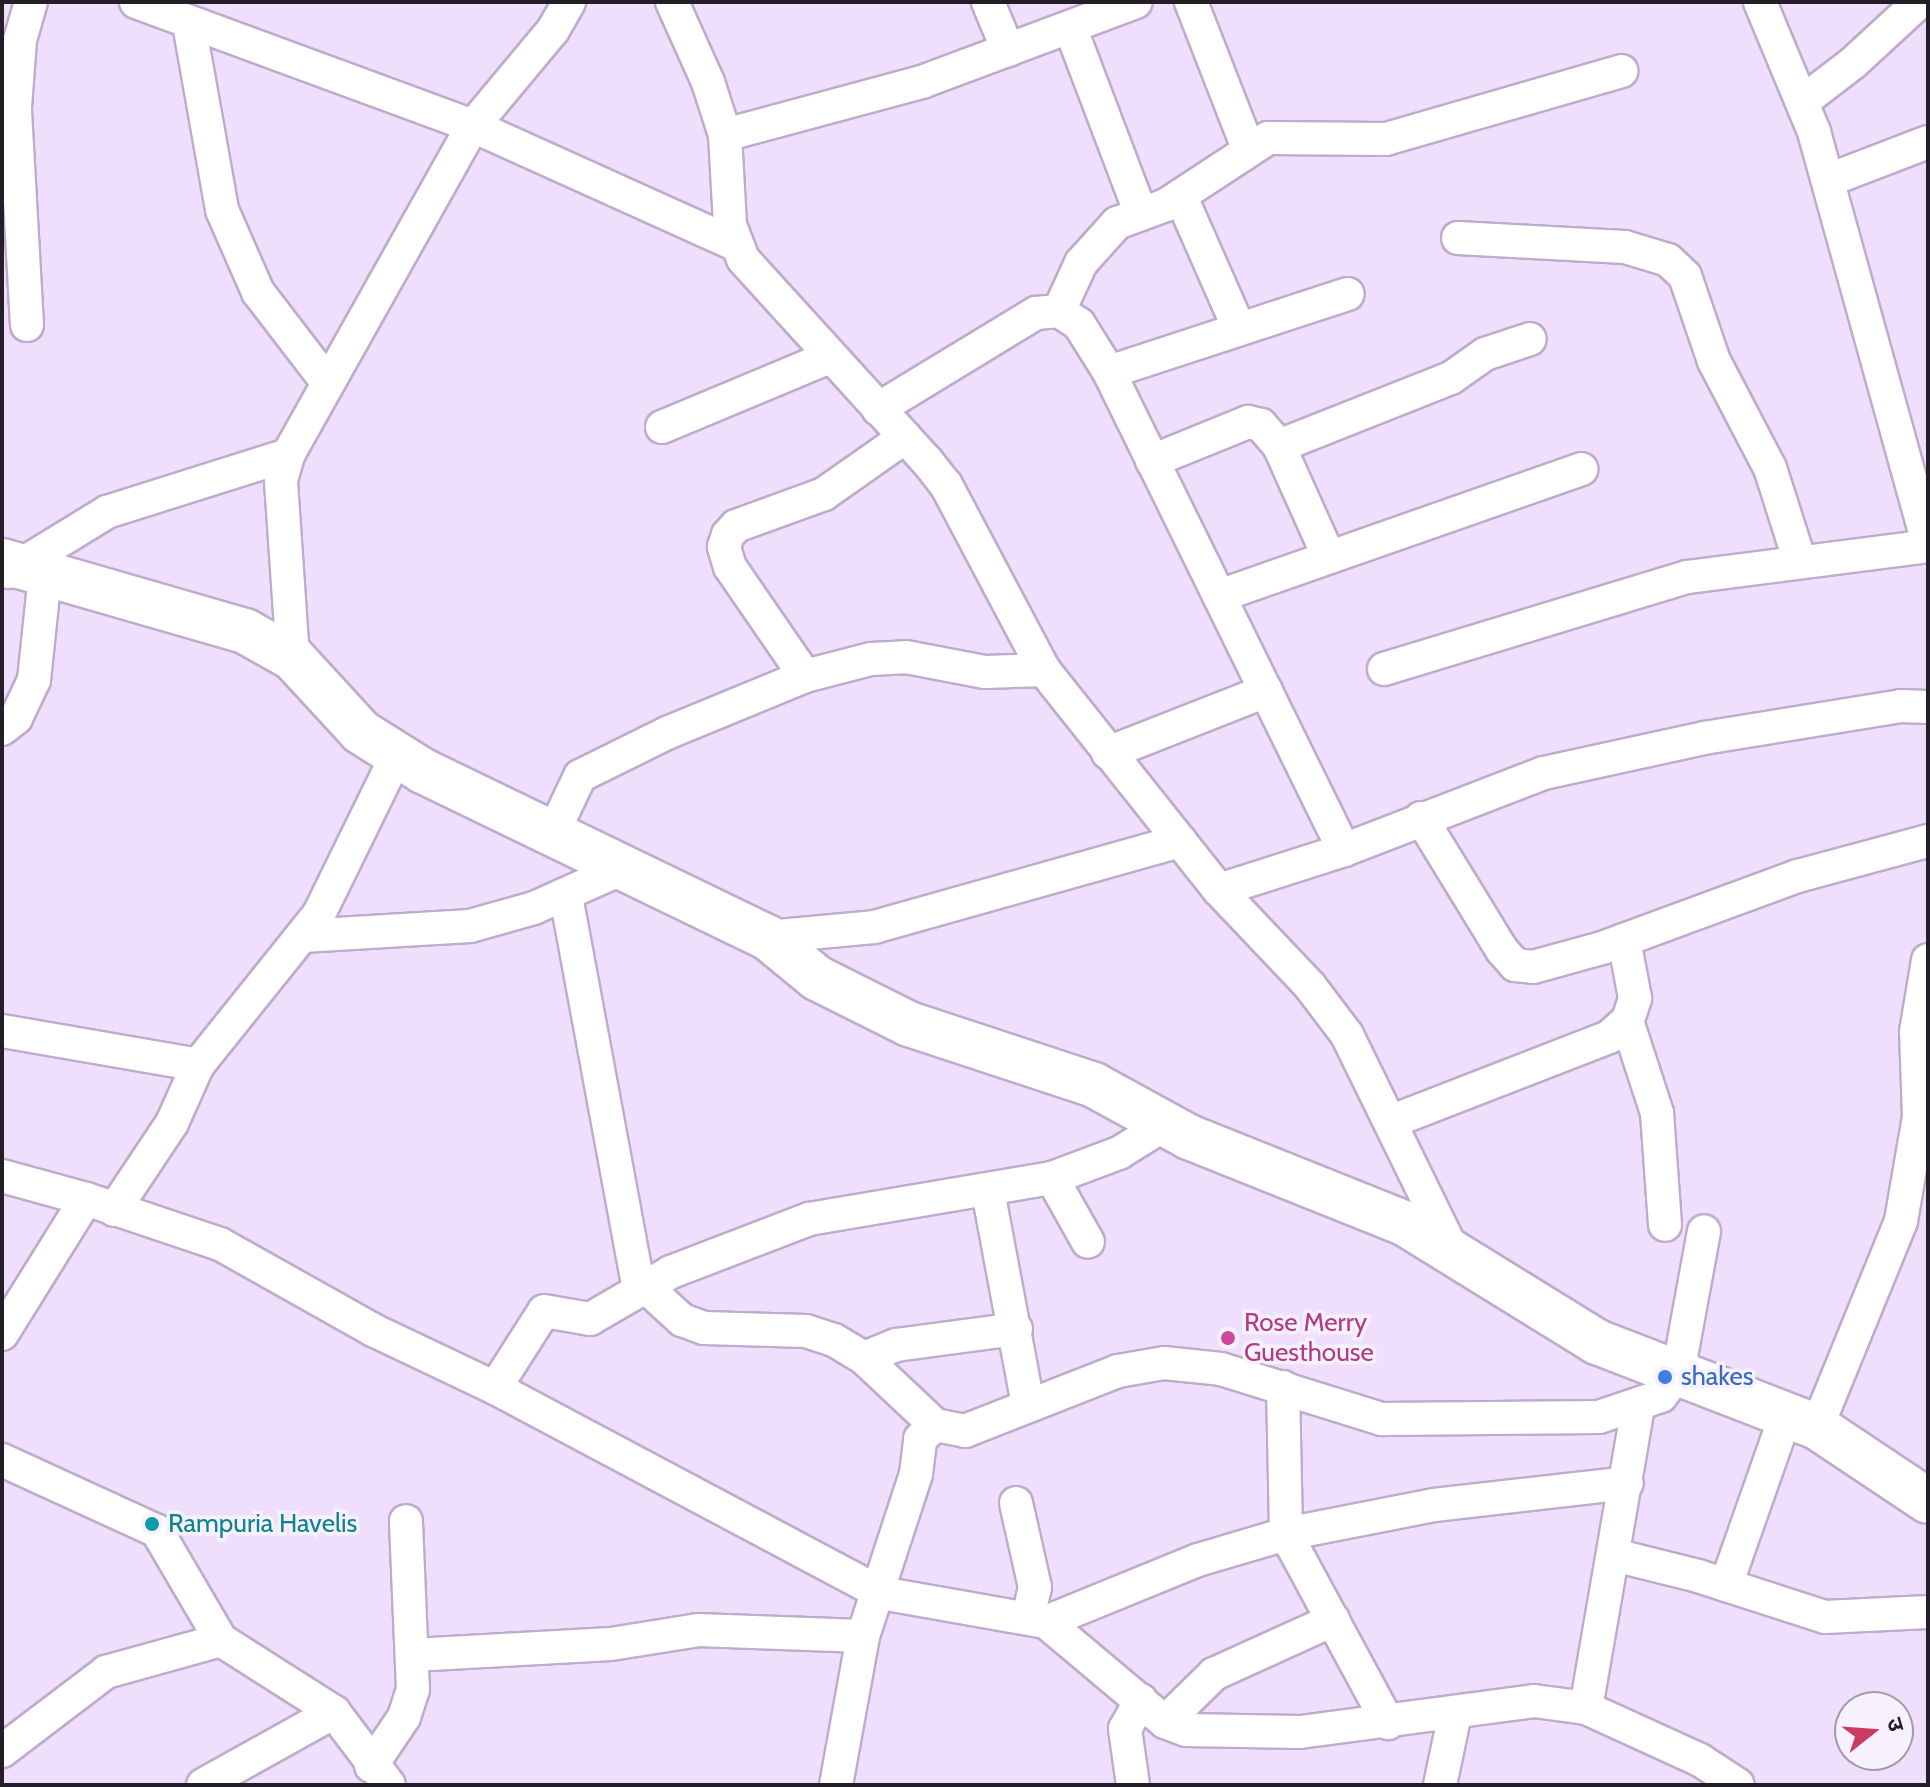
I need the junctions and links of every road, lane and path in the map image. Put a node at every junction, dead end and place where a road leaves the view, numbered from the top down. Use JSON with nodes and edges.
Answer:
{"nodes":[{"id":1,"x":31,"y":2,"type":"edge"},
{"id":2,"x":136,"y":2,"type":"edge"},
{"id":3,"x":569,"y":2,"type":"edge"},
{"id":4,"x":672,"y":2,"type":"edge"},
{"id":5,"x":988,"y":2,"type":"edge"},
{"id":6,"x":1136,"y":2,"type":"edge"},
{"id":7,"x":1191,"y":2,"type":"edge"},
{"id":8,"x":1760,"y":2,"type":"edge"},
{"id":9,"x":1919,"y":2,"type":"edge"},
{"id":10,"x":189,"y":24,"type":"junction"},
{"id":11,"x":1070,"y":27,"type":"junction"},
{"id":12,"x":1008,"y":50,"type":"junction"},
{"id":13,"x":1621,"y":71,"type":"dead end"},
{"id":14,"x":1802,"y":102,"type":"junction"},
{"id":15,"x":473,"y":126,"type":"junction"},
{"id":16,"x":725,"y":135,"type":"junction"},
{"id":17,"x":1928,"y":142,"type":"edge"},
{"id":18,"x":1248,"y":148,"type":"junction"},
{"id":19,"x":1829,"y":180,"type":"junction"},
{"id":20,"x":1181,"y":197,"type":"junction"},
{"id":21,"x":1141,"y":214,"type":"junction"},
{"id":22,"x":1458,"y":238,"type":"dead end"},
{"id":23,"x":737,"y":245,"type":"junction"},
{"id":24,"x":1348,"y":294,"type":"dead end"},
{"id":25,"x":1059,"y":311,"type":"junction"},
{"id":26,"x":27,"y":325,"type":"dead end"},
{"id":27,"x":1238,"y":326,"type":"junction"},
{"id":28,"x":1530,"y":339,"type":"dead end"},
{"id":29,"x":829,"y":357,"type":"junction"},
{"id":30,"x":1109,"y":372,"type":"junction"},
{"id":31,"x":327,"y":382,"type":"junction"},
{"id":32,"x":878,"y":409,"type":"junction"},
{"id":33,"x":662,"y":427,"type":"dead end"},
{"id":34,"x":905,"y":437,"type":"junction"},
{"id":35,"x":1279,"y":446,"type":"junction"},
{"id":36,"x":288,"y":455,"type":"junction"},
{"id":37,"x":1152,"y":461,"type":"junction"},
{"id":38,"x":1581,"y":469,"type":"dead end"},
{"id":39,"x":1928,"y":545,"type":"edge"},
{"id":40,"x":1329,"y":557,"type":"junction"},
{"id":41,"x":1799,"y":559,"type":"junction"},
{"id":42,"x":17,"y":570,"type":"edge"},
{"id":43,"x":1219,"y":596,"type":"junction"},
{"id":44,"x":293,"y":658,"type":"junction"},
{"id":45,"x":1384,"y":669,"type":"dead end"},
{"id":46,"x":1044,"y":670,"type":"junction"},
{"id":47,"x":805,"y":676,"type":"junction"},
{"id":48,"x":1266,"y":691,"type":"junction"},
{"id":49,"x":1928,"y":707,"type":"edge"},
{"id":50,"x":2,"y":729,"type":"edge"},
{"id":51,"x":1108,"y":753,"type":"junction"},
{"id":52,"x":397,"y":755,"type":"junction"},
{"id":53,"x":1421,"y":818,"type":"junction"},
{"id":54,"x":552,"y":835,"type":"junction"},
{"id":55,"x":1180,"y":841,"type":"junction"},
{"id":56,"x":1928,"y":841,"type":"edge"},
{"id":57,"x":1344,"y":850,"type":"junction"},
{"id":58,"x":621,"y":869,"type":"junction"},
{"id":59,"x":1219,"y":890,"type":"junction"},
{"id":60,"x":566,"y":896,"type":"junction"},
{"id":61,"x":303,"y":936,"type":"junction"},
{"id":62,"x":767,"y":937,"type":"junction"},
{"id":63,"x":1624,"y":940,"type":"junction"},
{"id":64,"x":1928,"y":960,"type":"edge"},
{"id":65,"x":1627,"y":1021,"type":"junction"},
{"id":66,"x":2,"y":1031,"type":"edge"},
{"id":67,"x":198,"y":1065,"type":"junction"},
{"id":68,"x":1390,"y":1122,"type":"junction"},
{"id":69,"x":1164,"y":1125,"type":"junction"},
{"id":70,"x":2,"y":1176,"type":"edge"},
{"id":71,"x":1052,"y":1178,"type":"junction"},
{"id":72,"x":988,"y":1191,"type":"junction"},
{"id":73,"x":100,"y":1205,"type":"junction"},
{"id":74,"x":1665,"y":1225,"type":"dead end"},
{"id":75,"x":1704,"y":1231,"type":"dead end"},
{"id":76,"x":1088,"y":1242,"type":"dead end"},
{"id":77,"x":1453,"y":1251,"type":"junction"},
{"id":78,"x":644,"y":1288,"type":"junction"},
{"id":79,"x":1016,"y":1329,"type":"junction"},
{"id":80,"x":2,"y":1334,"type":"edge"},
{"id":81,"x":864,"y":1358,"type":"junction"},
{"id":82,"x":1678,"y":1373,"type":"junction"},
{"id":83,"x":1283,"y":1387,"type":"junction"},
{"id":84,"x":495,"y":1388,"type":"junction"},
{"id":85,"x":1028,"y":1405,"type":"junction"},
{"id":86,"x":1638,"y":1406,"type":"junction"},
{"id":87,"x":1802,"y":1421,"type":"junction"},
{"id":88,"x":935,"y":1425,"type":"junction"},
{"id":89,"x":2,"y":1460,"type":"edge"},
{"id":90,"x":1627,"y":1483,"type":"junction"},
{"id":91,"x":1928,"y":1501,"type":"edge"},
{"id":92,"x":1016,"y":1503,"type":"dead end"},
{"id":93,"x":406,"y":1521,"type":"dead end"},
{"id":94,"x":1286,"y":1534,"type":"junction"},
{"id":95,"x":1614,"y":1555,"type":"junction"},
{"id":96,"x":1726,"y":1585,"type":"junction"},
{"id":97,"x":881,"y":1593,"type":"junction"},
{"id":98,"x":1928,"y":1612,"type":"edge"},
{"id":99,"x":1037,"y":1620,"type":"junction"},
{"id":100,"x":1333,"y":1620,"type":"junction"},
{"id":101,"x":863,"y":1636,"type":"junction"},
{"id":102,"x":221,"y":1640,"type":"junction"},
{"id":103,"x":413,"y":1655,"type":"junction"},
{"id":104,"x":1141,"y":1700,"type":"junction"},
{"id":105,"x":1586,"y":1708,"type":"junction"},
{"id":106,"x":334,"y":1712,"type":"junction"},
{"id":107,"x":1455,"y":1714,"type":"junction"},
{"id":108,"x":1165,"y":1722,"type":"junction"},
{"id":109,"x":1388,"y":1723,"type":"junction"},
{"id":110,"x":2,"y":1751,"type":"edge"},
{"id":111,"x":380,"y":1775,"type":"edge"},
{"id":112,"x":203,"y":1785,"type":"edge"},
{"id":113,"x":836,"y":1785,"type":"edge"},
{"id":114,"x":1133,"y":1785,"type":"edge"},
{"id":115,"x":1440,"y":1785,"type":"edge"},
{"id":116,"x":1738,"y":1785,"type":"edge"}],
"edges":[{"from":1,"to":26,"type":"street"},
{"from":2,"to":10,"type":"street"},
{"from":3,"to":15,"type":"street"},
{"from":4,"to":16,"type":"street"},
{"from":5,"to":12,"type":"street"},
{"from":6,"to":11,"type":"street"},
{"from":7,"to":18,"type":"street"},
{"from":8,"to":14,"type":"street"},
{"from":9,"to":14,"type":"street"},
{"from":10,"to":15,"type":"street"},
{"from":10,"to":31,"type":"street"},
{"from":11,"to":12,"type":"street"},
{"from":11,"to":21,"type":"street"},
{"from":12,"to":16,"type":"street"},
{"from":13,"to":18,"type":"street"},
{"from":14,"to":19,"type":"street"},
{"from":15,"to":23,"type":"street"},
{"from":15,"to":31,"type":"street"},
{"from":16,"to":23,"type":"street"},
{"from":17,"to":19,"type":"street"},
{"from":18,"to":20,"type":"street"},
{"from":19,"to":39,"type":"street"},
{"from":20,"to":21,"type":"street"},
{"from":20,"to":27,"type":"street"},
{"from":21,"to":25,"type":"street"},
{"from":22,"to":41,"type":"street"},
{"from":23,"to":29,"type":"street"},
{"from":24,"to":27,"type":"street"},
{"from":25,"to":30,"type":"street"},
{"from":25,"to":32,"type":"street"},
{"from":27,"to":30,"type":"street"},
{"from":28,"to":35,"type":"street"},
{"from":29,"to":32,"type":"street"},
{"from":29,"to":33,"type":"street"},
{"from":30,"to":37,"type":"street"},
{"from":31,"to":36,"type":"street"},
{"from":32,"to":34,"type":"street"},
{"from":34,"to":46,"type":"street"},
{"from":34,"to":47,"type":"street"},
{"from":35,"to":37,"type":"street"},
{"from":35,"to":40,"type":"street"},
{"from":36,"to":42,"type":"street"},
{"from":36,"to":44,"type":"street"},
{"from":37,"to":43,"type":"street"},
{"from":38,"to":40,"type":"street"},
{"from":39,"to":41,"type":"street"},
{"from":40,"to":43,"type":"street"},
{"from":41,"to":45,"type":"street"},
{"from":42,"to":44,"type":"street"},
{"from":42,"to":50,"type":"street"},
{"from":43,"to":48,"type":"street"},
{"from":44,"to":52,"type":"street"},
{"from":46,"to":47,"type":"street"},
{"from":46,"to":51,"type":"street"},
{"from":47,"to":54,"type":"street"},
{"from":48,"to":51,"type":"street"},
{"from":48,"to":57,"type":"street"},
{"from":49,"to":53,"type":"street"},
{"from":51,"to":55,"type":"street"},
{"from":52,"to":54,"type":"street"},
{"from":52,"to":61,"type":"street"},
{"from":53,"to":57,"type":"street"},
{"from":53,"to":63,"type":"street"},
{"from":54,"to":58,"type":"street"},
{"from":55,"to":59,"type":"street"},
{"from":55,"to":62,"type":"street"},
{"from":56,"to":63,"type":"street"},
{"from":57,"to":59,"type":"street"},
{"from":58,"to":60,"type":"street"},
{"from":58,"to":62,"type":"street"},
{"from":59,"to":68,"type":"street"},
{"from":60,"to":61,"type":"street"},
{"from":60,"to":78,"type":"street"},
{"from":61,"to":67,"type":"street"},
{"from":62,"to":69,"type":"street"},
{"from":63,"to":65,"type":"street"},
{"from":64,"to":87,"type":"street"},
{"from":65,"to":68,"type":"street"},
{"from":65,"to":74,"type":"street"},
{"from":66,"to":67,"type":"street"},
{"from":67,"to":73,"type":"street"},
{"from":68,"to":77,"type":"street"},
{"from":69,"to":71,"type":"street"},
{"from":69,"to":77,"type":"street"},
{"from":70,"to":73,"type":"street"},
{"from":71,"to":72,"type":"street"},
{"from":71,"to":76,"type":"street"},
{"from":72,"to":78,"type":"street"},
{"from":72,"to":79,"type":"street"},
{"from":73,"to":80,"type":"street"},
{"from":73,"to":84,"type":"street"},
{"from":75,"to":82,"type":"street"},
{"from":77,"to":82,"type":"street"},
{"from":78,"to":81,"type":"street"},
{"from":78,"to":84,"type":"street"},
{"from":79,"to":81,"type":"street"},
{"from":79,"to":85,"type":"street"},
{"from":81,"to":88,"type":"street"},
{"from":82,"to":86,"type":"street"},
{"from":82,"to":87,"type":"street"},
{"from":83,"to":85,"type":"street"},
{"from":83,"to":86,"type":"street"},
{"from":83,"to":94,"type":"street"},
{"from":84,"to":97,"type":"street"},
{"from":85,"to":88,"type":"street"},
{"from":86,"to":90,"type":"street"},
{"from":87,"to":91,"type":"street"},
{"from":87,"to":96,"type":"street"},
{"from":88,"to":97,"type":"street"},
{"from":89,"to":102,"type":"street"},
{"from":90,"to":94,"type":"street"},
{"from":90,"to":95,"type":"street"},
{"from":92,"to":99,"type":"street"},
{"from":93,"to":103,"type":"street"},
{"from":94,"to":99,"type":"street"},
{"from":94,"to":100,"type":"street"},
{"from":95,"to":96,"type":"street"},
{"from":95,"to":105,"type":"street"},
{"from":96,"to":98,"type":"street"},
{"from":97,"to":99,"type":"street"},
{"from":97,"to":101,"type":"street"},
{"from":99,"to":104,"type":"street"},
{"from":100,"to":108,"type":"street"},
{"from":100,"to":109,"type":"street"},
{"from":101,"to":103,"type":"street"},
{"from":101,"to":113,"type":"street"},
{"from":102,"to":106,"type":"street"},
{"from":102,"to":110,"type":"street"},
{"from":103,"to":111,"type":"street"},
{"from":104,"to":108,"type":"street"},
{"from":104,"to":114,"type":"street"},
{"from":105,"to":107,"type":"street"},
{"from":105,"to":116,"type":"street"},
{"from":106,"to":111,"type":"street"},
{"from":106,"to":112,"type":"street"},
{"from":107,"to":109,"type":"street"},
{"from":107,"to":115,"type":"street"},
{"from":108,"to":109,"type":"street"}]}
